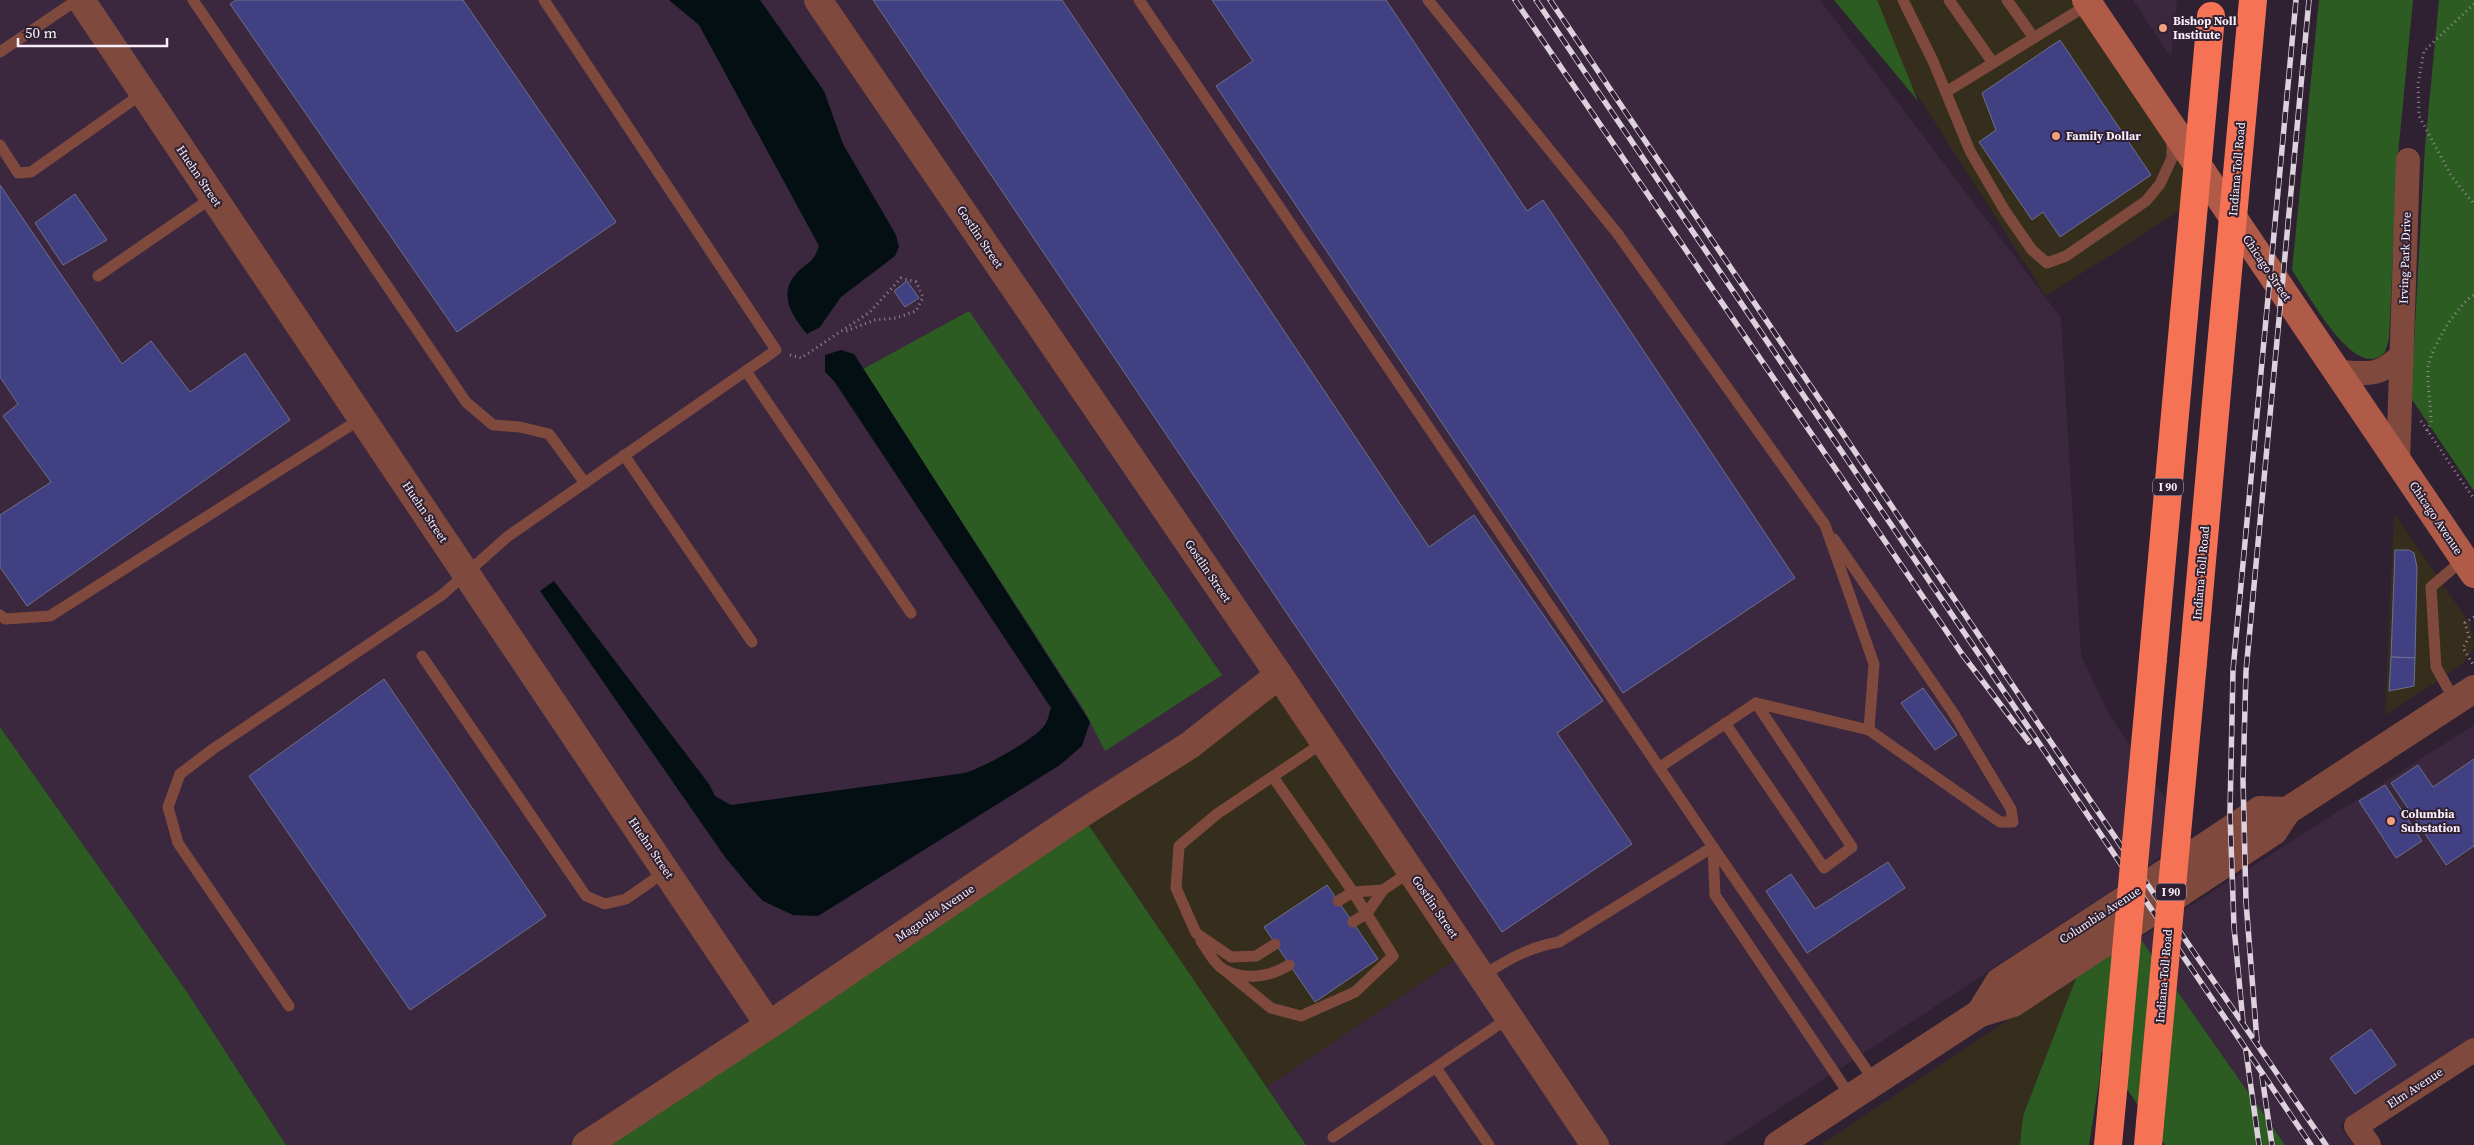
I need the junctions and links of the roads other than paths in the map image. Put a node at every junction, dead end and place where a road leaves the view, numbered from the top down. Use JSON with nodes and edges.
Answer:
{"nodes":[{"id":1,"x":79,"y":0,"type":"edge"},
{"id":2,"x":193,"y":0,"type":"edge"},
{"id":3,"x":544,"y":0,"type":"edge"},
{"id":4,"x":818,"y":0,"type":"edge"},
{"id":5,"x":1139,"y":0,"type":"edge"},
{"id":6,"x":1428,"y":0,"type":"edge"},
{"id":7,"x":1903,"y":0,"type":"edge"},
{"id":8,"x":1949,"y":0,"type":"edge"},
{"id":9,"x":2008,"y":0,"type":"edge"},
{"id":10,"x":2253,"y":0,"type":"edge"},
{"id":11,"x":2088,"y":2,"type":"edge"},
{"id":12,"x":2211,"y":8,"type":"edge"},
{"id":13,"x":2034,"y":38,"type":"junction"},
{"id":14,"x":0,"y":52,"type":"edge"},
{"id":15,"x":1993,"y":63,"type":"junction"},
{"id":16,"x":1946,"y":92,"type":"junction"},
{"id":17,"x":143,"y":93,"type":"junction"},
{"id":18,"x":2172,"y":127,"type":"junction"},
{"id":19,"x":0,"y":145,"type":"edge"},
{"id":20,"x":2408,"y":160,"type":"dead end"},
{"id":21,"x":213,"y":197,"type":"junction"},
{"id":22,"x":98,"y":276,"type":"dead end"},
{"id":23,"x":2401,"y":356,"type":"junction"},
{"id":24,"x":746,"y":371,"type":"junction"},
{"id":25,"x":2338,"y":372,"type":"junction"},
{"id":26,"x":363,"y":418,"type":"junction"},
{"id":27,"x":624,"y":455,"type":"junction"},
{"id":28,"x":2398,"y":462,"type":"junction"},
{"id":29,"x":585,"y":483,"type":"junction"},
{"id":30,"x":1825,"y":525,"type":"junction"},
{"id":31,"x":2469,"y":567,"type":"edge"},
{"id":32,"x":466,"y":573,"type":"junction"},
{"id":33,"x":911,"y":613,"type":"dead end"},
{"id":34,"x":0,"y":615,"type":"edge"},
{"id":35,"x":752,"y":642,"type":"dead end"},
{"id":36,"x":422,"y":656,"type":"dead end"},
{"id":37,"x":1279,"y":675,"type":"junction"},
{"id":38,"x":2465,"y":695,"type":"edge"},
{"id":39,"x":1756,"y":702,"type":"junction"},
{"id":40,"x":1726,"y":723,"type":"junction"},
{"id":41,"x":1869,"y":730,"type":"junction"},
{"id":42,"x":1324,"y":742,"type":"junction"},
{"id":43,"x":1660,"y":767,"type":"junction"},
{"id":44,"x":1273,"y":778,"type":"junction"},
{"id":45,"x":1713,"y":847,"type":"junction"},
{"id":46,"x":666,"y":871,"type":"junction"},
{"id":47,"x":1411,"y":871,"type":"junction"},
{"id":48,"x":1383,"y":890,"type":"junction"},
{"id":49,"x":1353,"y":892,"type":"junction"},
{"id":50,"x":1338,"y":901,"type":"dead end"},
{"id":51,"x":1367,"y":913,"type":"junction"},
{"id":52,"x":1353,"y":922,"type":"dead end"},
{"id":53,"x":1196,"y":933,"type":"junction"},
{"id":54,"x":1275,"y":944,"type":"dead end"},
{"id":55,"x":1289,"y":965,"type":"dead end"},
{"id":56,"x":1222,"y":968,"type":"junction"},
{"id":57,"x":1482,"y":976,"type":"junction"},
{"id":58,"x":289,"y":1006,"type":"dead end"},
{"id":59,"x":1510,"y":1017,"type":"junction"},
{"id":60,"x":770,"y":1025,"type":"junction"},
{"id":61,"x":2474,"y":1050,"type":"edge"},
{"id":62,"x":1437,"y":1069,"type":"junction"},
{"id":63,"x":1875,"y":1082,"type":"junction"},
{"id":64,"x":1851,"y":1097,"type":"junction"},
{"id":65,"x":2149,"y":1134,"type":"edge"},
{"id":66,"x":2362,"y":1136,"type":"edge"},
{"id":67,"x":1333,"y":1137,"type":"dead end"},
{"id":68,"x":586,"y":1145,"type":"edge"},
{"id":69,"x":1489,"y":1145,"type":"edge"},
{"id":70,"x":1595,"y":1145,"type":"edge"},
{"id":71,"x":1778,"y":1145,"type":"edge"},
{"id":72,"x":2108,"y":1145,"type":"edge"}],
"edges":[{"from":1,"to":14,"type":"lane"},
{"from":1,"to":17,"type":"street","name":"Huehn Street"},
{"from":2,"to":29,"type":"lane"},
{"from":3,"to":24,"type":"lane"},
{"from":4,"to":37,"type":"street","name":"Gostlin Street"},
{"from":5,"to":43,"type":"lane"},
{"from":6,"to":30,"type":"lane"},
{"from":7,"to":16,"type":"lane"},
{"from":8,"to":15,"type":"lane"},
{"from":9,"to":13,"type":"lane"},
{"from":10,"to":65,"type":"highway","name":"Indiana Toll Road","number":"I 90","bridge":true},
{"from":11,"to":13,"type":"lane"},
{"from":11,"to":18,"type":"main road","name":"Chicago Street"},
{"from":12,"to":72,"type":"highway","number":"I 90","bridge":true},
{"from":13,"to":15,"type":"lane"},
{"from":15,"to":16,"type":"lane"},
{"from":16,"to":18,"type":"lane"},
{"from":17,"to":19,"type":"lane"},
{"from":17,"to":21,"type":"street","name":"Huehn Street"},
{"from":18,"to":25,"type":"main road","name":"Chicago Street"},
{"from":20,"to":23,"type":"street","name":"Irving Park Drive"},
{"from":21,"to":22,"type":"lane"},
{"from":21,"to":26,"type":"street","name":"Huehn Street"},
{"from":23,"to":25,"type":"street"},
{"from":23,"to":28,"type":"street","name":"Irving Park Drive"},
{"from":24,"to":27,"type":"lane"},
{"from":24,"to":33,"type":"lane"},
{"from":25,"to":28,"type":"main road","name":"Chicago Street"},
{"from":26,"to":32,"type":"street","name":"Huehn Street"},
{"from":26,"to":34,"type":"lane"},
{"from":27,"to":29,"type":"lane"},
{"from":27,"to":35,"type":"lane"},
{"from":28,"to":31,"type":"main road","name":"Chicago Avenue"},
{"from":29,"to":32,"type":"lane"},
{"from":30,"to":41,"type":"lane"},
{"from":30,"to":41,"type":"lane"},
{"from":31,"to":38,"type":"lane"},
{"from":32,"to":46,"type":"street","name":"Huehn Street"},
{"from":32,"to":58,"type":"lane"},
{"from":36,"to":46,"type":"lane"},
{"from":37,"to":42,"type":"street","name":"Gostlin Street"},
{"from":37,"to":60,"type":"street","name":"Magnolia Avenue"},
{"from":38,"to":63,"type":"street","name":"Columbia Avenue"},
{"from":39,"to":40,"type":"lane"},
{"from":39,"to":40,"type":"lane"},
{"from":39,"to":41,"type":"lane"},
{"from":40,"to":43,"type":"lane"},
{"from":42,"to":44,"type":"lane"},
{"from":42,"to":47,"type":"street","name":"Gostlin Street"},
{"from":43,"to":45,"type":"lane"},
{"from":44,"to":49,"type":"lane"},
{"from":44,"to":53,"type":"lane"},
{"from":45,"to":57,"type":"lane"},
{"from":45,"to":63,"type":"lane"},
{"from":45,"to":64,"type":"lane"},
{"from":46,"to":60,"type":"street","name":"Huehn Street"},
{"from":47,"to":48,"type":"lane"},
{"from":47,"to":57,"type":"street","name":"Gostlin Street"},
{"from":48,"to":49,"type":"lane"},
{"from":48,"to":51,"type":"lane"},
{"from":49,"to":50,"type":"lane"},
{"from":49,"to":51,"type":"lane"},
{"from":51,"to":52,"type":"lane"},
{"from":51,"to":56,"type":"lane"},
{"from":53,"to":54,"type":"lane"},
{"from":53,"to":56,"type":"lane"},
{"from":55,"to":56,"type":"lane"},
{"from":57,"to":59,"type":"street","name":"Gostlin Street"},
{"from":59,"to":62,"type":"lane"},
{"from":59,"to":70,"type":"street","name":"Gostlin Street"},
{"from":60,"to":68,"type":"street","name":"Magnolia Avenue"},
{"from":61,"to":66,"type":"street","name":"Elm Avenue"},
{"from":62,"to":67,"type":"lane"},
{"from":62,"to":69,"type":"lane"},
{"from":63,"to":64,"type":"street","name":"Columbia Avenue"},
{"from":64,"to":71,"type":"street","name":"Columbia Avenue"}]}
